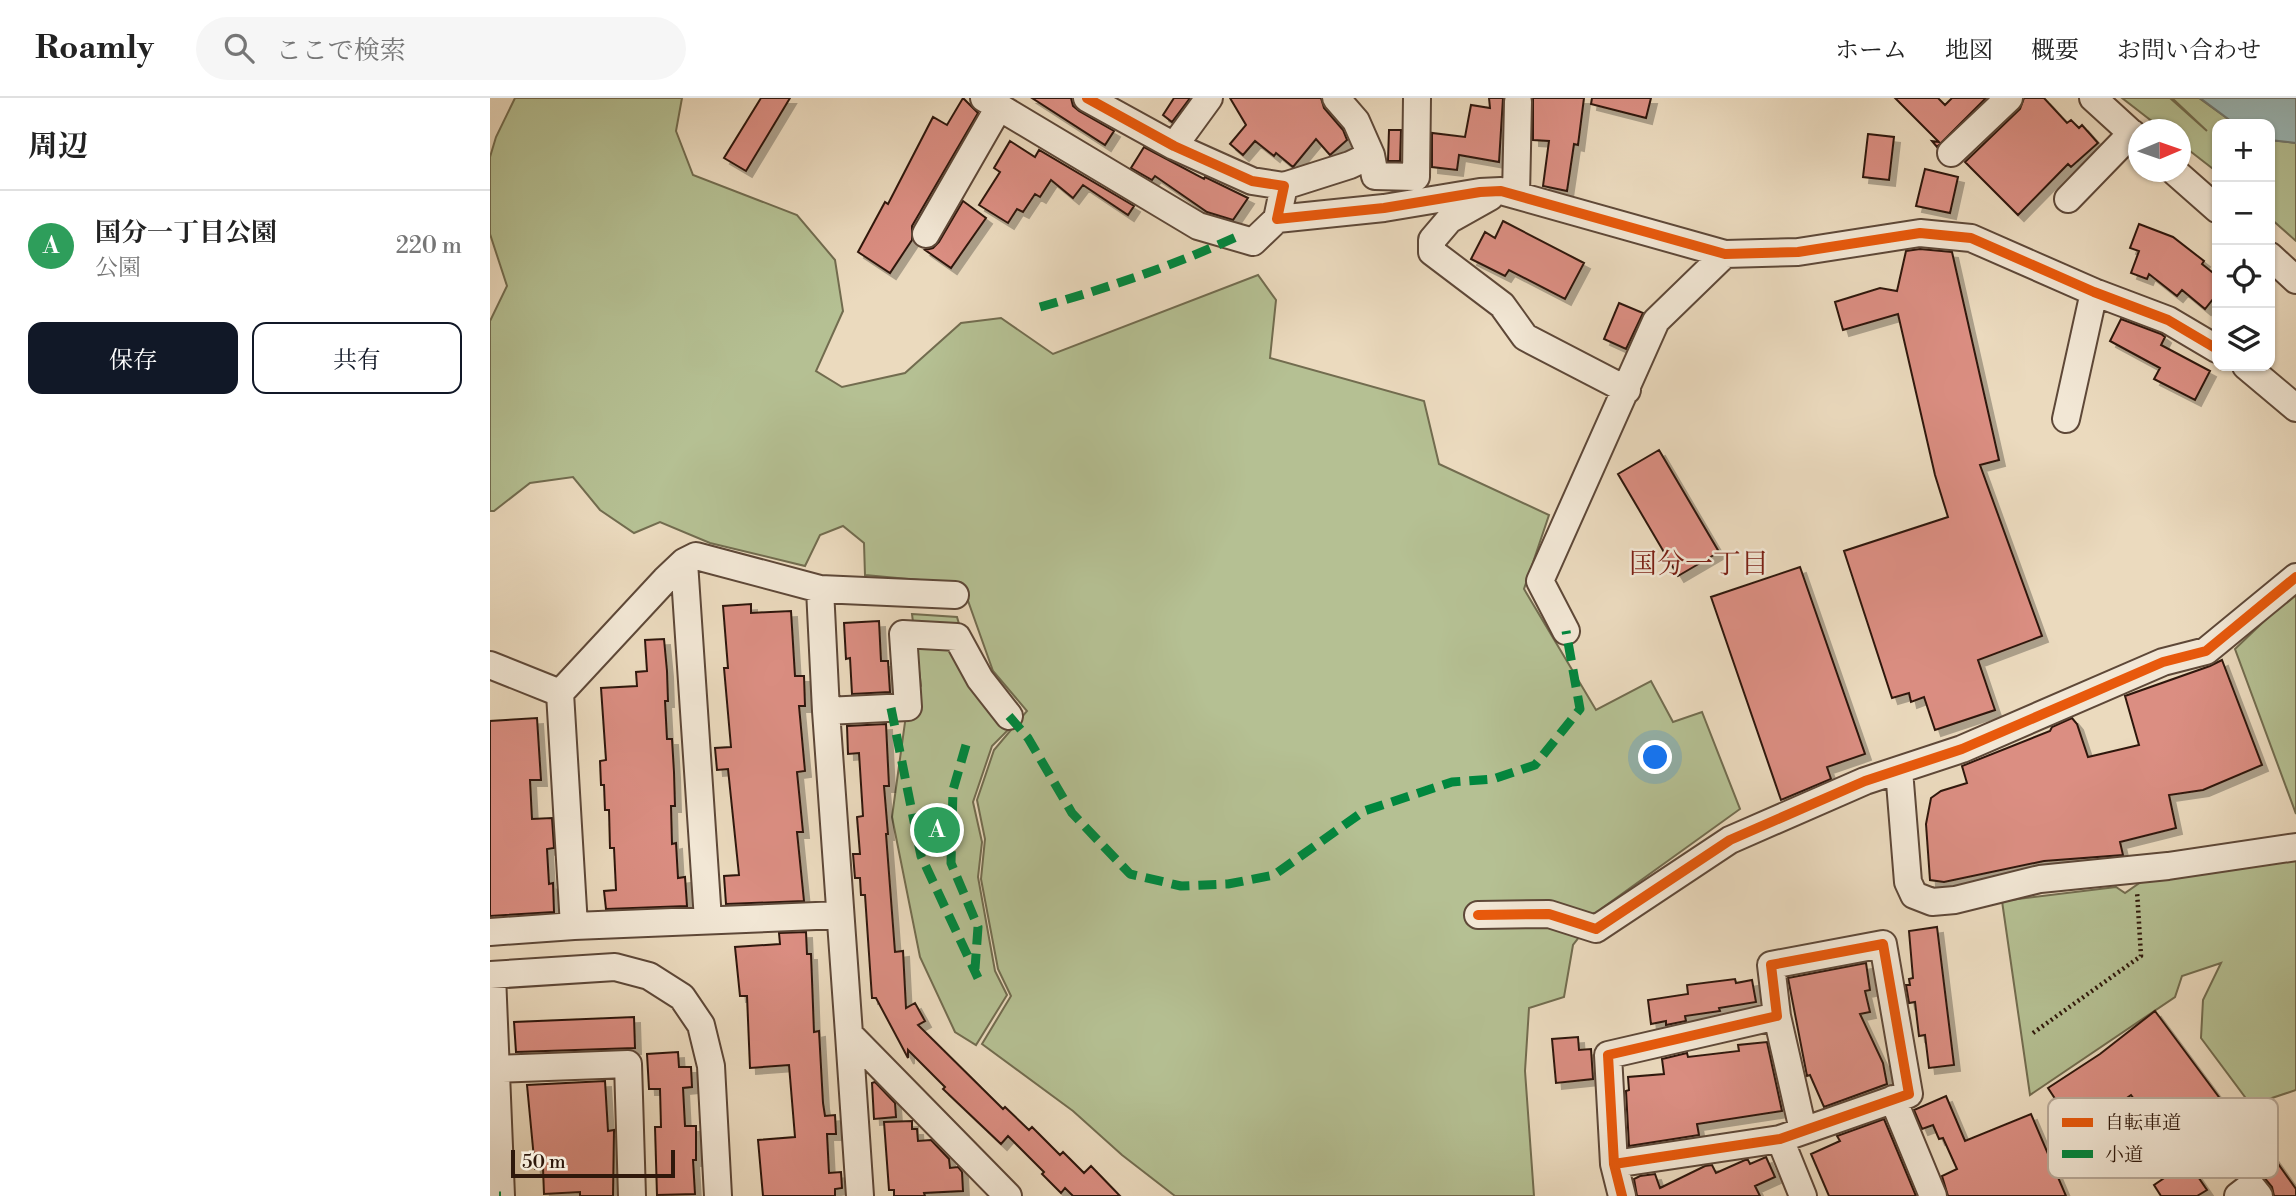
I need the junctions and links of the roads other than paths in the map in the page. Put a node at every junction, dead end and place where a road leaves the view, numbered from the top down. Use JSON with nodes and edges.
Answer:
{"nodes":[{"id":1,"x":1209,"y":98,"type":"edge"},
{"id":2,"x":1336,"y":98,"type":"edge"},
{"id":3,"x":1417,"y":98,"type":"edge"},
{"id":4,"x":2009,"y":98,"type":"edge"},
{"id":5,"x":2093,"y":98,"type":"edge"},
{"id":6,"x":1095,"y":100,"type":"edge"},
{"id":7,"x":1518,"y":102,"type":"dead end"},
{"id":8,"x":991,"y":103,"type":"edge"},
{"id":9,"x":2128,"y":130,"type":"edge"},
{"id":10,"x":2128,"y":143,"type":"edge"},
{"id":11,"x":1174,"y":146,"type":"junction"},
{"id":12,"x":1951,"y":153,"type":"dead end"},
{"id":13,"x":1371,"y":155,"type":"junction"},
{"id":14,"x":2186,"y":182,"type":"edge"},
{"id":15,"x":1284,"y":186,"type":"junction"},
{"id":16,"x":1508,"y":193,"type":"junction"},
{"id":17,"x":2068,"y":199,"type":"dead end"},
{"id":18,"x":2212,"y":205,"type":"edge"},
{"id":19,"x":1277,"y":219,"type":"junction"},
{"id":20,"x":926,"y":234,"type":"dead end"},
{"id":21,"x":1725,"y":254,"type":"junction"},
{"id":22,"x":2275,"y":261,"type":"edge"},
{"id":23,"x":2296,"y":280,"type":"edge"},
{"id":24,"x":2094,"y":292,"type":"junction"},
{"id":25,"x":2212,"y":346,"type":"edge"},
{"id":26,"x":2252,"y":371,"type":"edge"},
{"id":27,"x":1627,"y":390,"type":"junction"},
{"id":28,"x":2296,"y":408,"type":"edge"},
{"id":29,"x":2066,"y":419,"type":"dead end"},
{"id":30,"x":684,"y":562,"type":"junction"},
{"id":31,"x":2296,"y":577,"type":"edge"},
{"id":32,"x":820,"y":589,"type":"junction"},
{"id":33,"x":955,"y":596,"type":"dead end"},
{"id":34,"x":1566,"y":631,"type":"dead end"},
{"id":35,"x":490,"y":665,"type":"edge"},
{"id":36,"x":560,"y":694,"type":"junction"},
{"id":37,"x":826,"y":711,"type":"junction"},
{"id":38,"x":1009,"y":716,"type":"dead end"},
{"id":39,"x":1899,"y":770,"type":"junction"},
{"id":40,"x":2296,"y":847,"type":"edge"},
{"id":41,"x":840,"y":915,"type":"junction"},
{"id":42,"x":1479,"y":915,"type":"dead end"},
{"id":43,"x":708,"y":920,"type":"junction"},
{"id":44,"x":574,"y":926,"type":"junction"},
{"id":45,"x":490,"y":932,"type":"edge"},
{"id":46,"x":491,"y":975,"type":"edge"},
{"id":47,"x":1777,"y":1016,"type":"junction"},
{"id":48,"x":849,"y":1034,"type":"junction"},
{"id":49,"x":495,"y":1069,"type":"junction"},
{"id":50,"x":1893,"y":1099,"type":"junction"},
{"id":51,"x":1791,"y":1135,"type":"junction"},
{"id":52,"x":1614,"y":1164,"type":"junction"},
{"id":53,"x":984,"y":1184,"type":"edge"},
{"id":54,"x":501,"y":1196,"type":"edge"},
{"id":55,"x":632,"y":1196,"type":"edge"},
{"id":56,"x":718,"y":1196,"type":"edge"},
{"id":57,"x":860,"y":1196,"type":"edge"},
{"id":58,"x":1008,"y":1196,"type":"edge"},
{"id":59,"x":1622,"y":1196,"type":"edge"},
{"id":60,"x":1803,"y":1196,"type":"edge"},
{"id":61,"x":1934,"y":1196,"type":"edge"},
{"id":62,"x":2238,"y":1196,"type":"edge"},
{"id":63,"x":2259,"y":1196,"type":"edge"}],
"edges":[{"from":1,"to":11,"type":"street"},
{"from":2,"to":13,"type":"street"},
{"from":3,"to":13,"type":"street"},
{"from":4,"to":12,"type":"street"},
{"from":5,"to":9,"type":"street"},
{"from":6,"to":11,"type":"street"},
{"from":7,"to":16,"type":"street"},
{"from":8,"to":19,"type":"street"},
{"from":8,"to":20,"type":"street"},
{"from":10,"to":17,"type":"street"},
{"from":11,"to":15,"type":"street"},
{"from":13,"to":15,"type":"street"},
{"from":14,"to":18,"type":"street"},
{"from":15,"to":19,"type":"street"},
{"from":16,"to":19,"type":"street"},
{"from":16,"to":21,"type":"street"},
{"from":16,"to":27,"type":"street"},
{"from":21,"to":24,"type":"street"},
{"from":21,"to":27,"type":"street"},
{"from":22,"to":23,"type":"street"},
{"from":24,"to":25,"type":"street"},
{"from":24,"to":29,"type":"street"},
{"from":26,"to":28,"type":"street"},
{"from":27,"to":34,"type":"street"},
{"from":30,"to":32,"type":"street"},
{"from":30,"to":36,"type":"street"},
{"from":30,"to":43,"type":"street"},
{"from":31,"to":39,"type":"street"},
{"from":32,"to":33,"type":"street"},
{"from":32,"to":37,"type":"street"},
{"from":35,"to":36,"type":"street"},
{"from":36,"to":44,"type":"street"},
{"from":37,"to":38,"type":"street"},
{"from":37,"to":41,"type":"street"},
{"from":39,"to":40,"type":"street"},
{"from":39,"to":42,"type":"street"},
{"from":41,"to":43,"type":"street"},
{"from":41,"to":48,"type":"street"},
{"from":43,"to":44,"type":"street"},
{"from":44,"to":45,"type":"street"},
{"from":46,"to":49,"type":"street"},
{"from":46,"to":56,"type":"street"},
{"from":47,"to":50,"type":"street"},
{"from":47,"to":51,"type":"street"},
{"from":47,"to":52,"type":"street"},
{"from":48,"to":53,"type":"street"},
{"from":48,"to":57,"type":"street"},
{"from":49,"to":54,"type":"street"},
{"from":49,"to":55,"type":"street"},
{"from":50,"to":51,"type":"street"},
{"from":50,"to":61,"type":"street"},
{"from":51,"to":52,"type":"street"},
{"from":51,"to":60,"type":"street"},
{"from":52,"to":59,"type":"street"},
{"from":53,"to":58,"type":"street"},
{"from":62,"to":63,"type":"street"}]}
